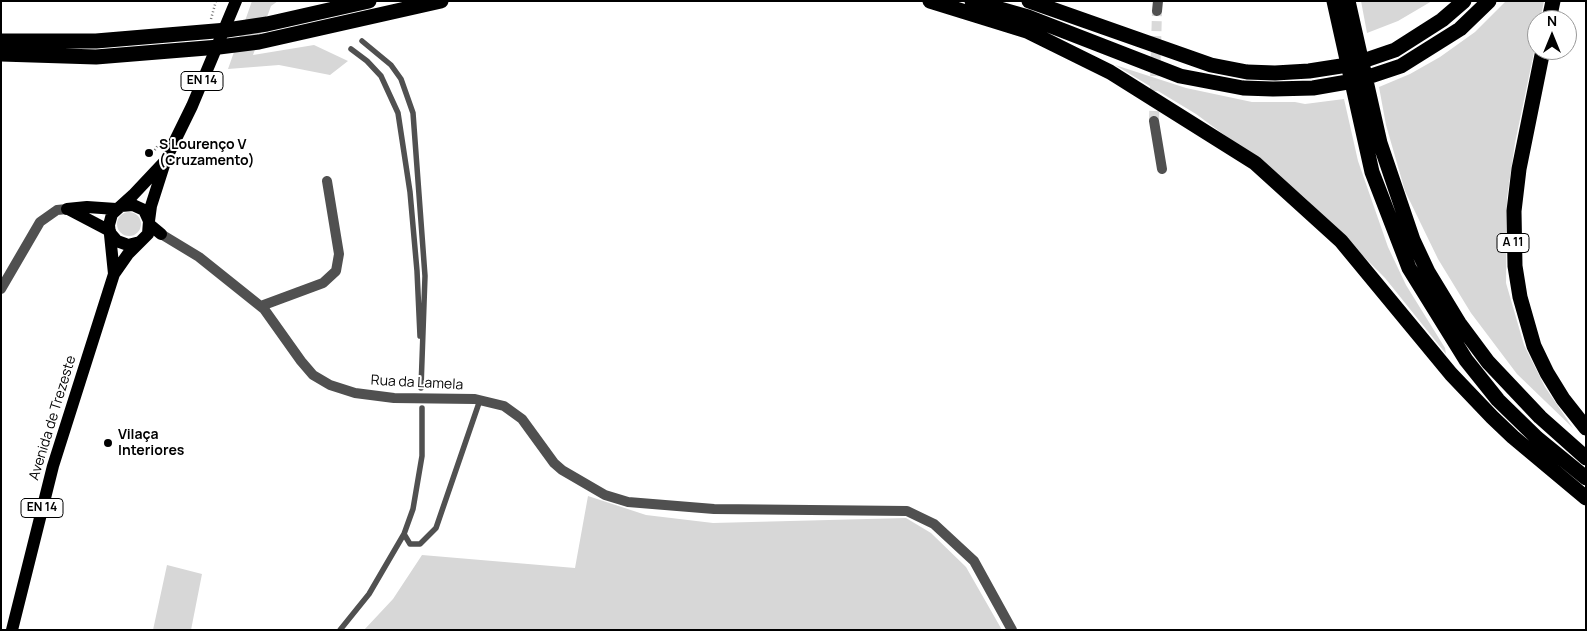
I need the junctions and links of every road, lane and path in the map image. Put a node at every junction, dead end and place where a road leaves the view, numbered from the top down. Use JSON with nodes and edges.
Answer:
{"nodes":[{"id":1,"x":216,"y":1,"type":"edge"},
{"id":2,"x":236,"y":1,"type":"edge"},
{"id":3,"x":369,"y":1,"type":"edge"},
{"id":4,"x":441,"y":1,"type":"edge"},
{"id":5,"x":930,"y":1,"type":"edge"},
{"id":6,"x":972,"y":1,"type":"edge"},
{"id":7,"x":1030,"y":1,"type":"edge"},
{"id":8,"x":1334,"y":1,"type":"edge"},
{"id":9,"x":1348,"y":1,"type":"edge"},
{"id":10,"x":1489,"y":1,"type":"edge"},
{"id":11,"x":1459,"y":4,"type":"edge"},
{"id":12,"x":210,"y":20,"type":"dead end"},
{"id":13,"x":1,"y":41,"type":"edge"},
{"id":14,"x":362,"y":41,"type":"dead end"},
{"id":15,"x":351,"y":49,"type":"dead end"},
{"id":16,"x":1,"y":54,"type":"edge"},
{"id":17,"x":1541,"y":60,"type":"edge"},
{"id":18,"x":1154,"y":122,"type":"tunnel mouth"},
{"id":19,"x":161,"y":139,"type":"dead end"},
{"id":20,"x":166,"y":159,"type":"junction"},
{"id":21,"x":148,"y":161,"type":"dead end"},
{"id":22,"x":1162,"y":169,"type":"dead end"},
{"id":23,"x":327,"y":181,"type":"dead end"},
{"id":24,"x":119,"y":207,"type":"junction"},
{"id":25,"x":67,"y":209,"type":"junction"},
{"id":26,"x":147,"y":230,"type":"junction"},
{"id":27,"x":111,"y":233,"type":"junction"},
{"id":28,"x":162,"y":234,"type":"joint"},
{"id":29,"x":114,"y":274,"type":"junction"},
{"id":30,"x":1,"y":289,"type":"edge"},
{"id":31,"x":261,"y":306,"type":"junction"},
{"id":32,"x":480,"y":400,"type":"junction"},
{"id":33,"x":422,"y":408,"type":"dead end"},
{"id":34,"x":1586,"y":428,"type":"edge"},
{"id":35,"x":1586,"y":458,"type":"edge"},
{"id":36,"x":1586,"y":478,"type":"edge"},
{"id":37,"x":1586,"y":498,"type":"edge"},
{"id":38,"x":404,"y":534,"type":"junction"},
{"id":39,"x":12,"y":630,"type":"edge"},
{"id":40,"x":340,"y":630,"type":"edge"},
{"id":41,"x":1012,"y":630,"type":"edge"}],
"edges":[{"from":1,"to":12,"type":"path"},
{"from":2,"to":20,"type":"main road","number":"EN 14"},
{"from":3,"to":13,"type":"highway"},
{"from":4,"to":16,"type":"highway"},
{"from":5,"to":37,"type":"highway"},
{"from":6,"to":10,"type":"highway"},
{"from":7,"to":11,"type":"highway"},
{"from":8,"to":36,"type":"highway"},
{"from":9,"to":35,"type":"highway"},
{"from":14,"to":15,"type":"lane"},
{"from":17,"to":34,"type":"highway","number":"A 11"},
{"from":18,"to":22,"type":"street"},
{"from":19,"to":21,"type":"path"},
{"from":20,"to":24,"type":"main road","number":"EN 14"},
{"from":20,"to":26,"type":"main road","number":"EN 14"},
{"from":23,"to":31,"type":"street"},
{"from":24,"to":25,"type":"main road"},
{"from":24,"to":26,"type":"main road"},
{"from":24,"to":27,"type":"main road","number":"EN 14"},
{"from":25,"to":27,"type":"main road"},
{"from":25,"to":30,"type":"street"},
{"from":26,"to":27,"type":"main road"},
{"from":26,"to":28,"type":"main road"},
{"from":26,"to":29,"type":"main road","number":"EN 14"},
{"from":27,"to":29,"type":"main road","number":"EN 14"},
{"from":28,"to":31,"type":"street","name":"Rua da Lamela"},
{"from":29,"to":39,"type":"main road","name":"Avenida de Trezeste","number":"EN 14"},
{"from":31,"to":32,"type":"street","name":"Rua da Lamela"},
{"from":32,"to":38,"type":"lane"},
{"from":32,"to":41,"type":"street","name":"Rua da Lamela"},
{"from":33,"to":38,"type":"lane"},
{"from":38,"to":40,"type":"lane"}]}
